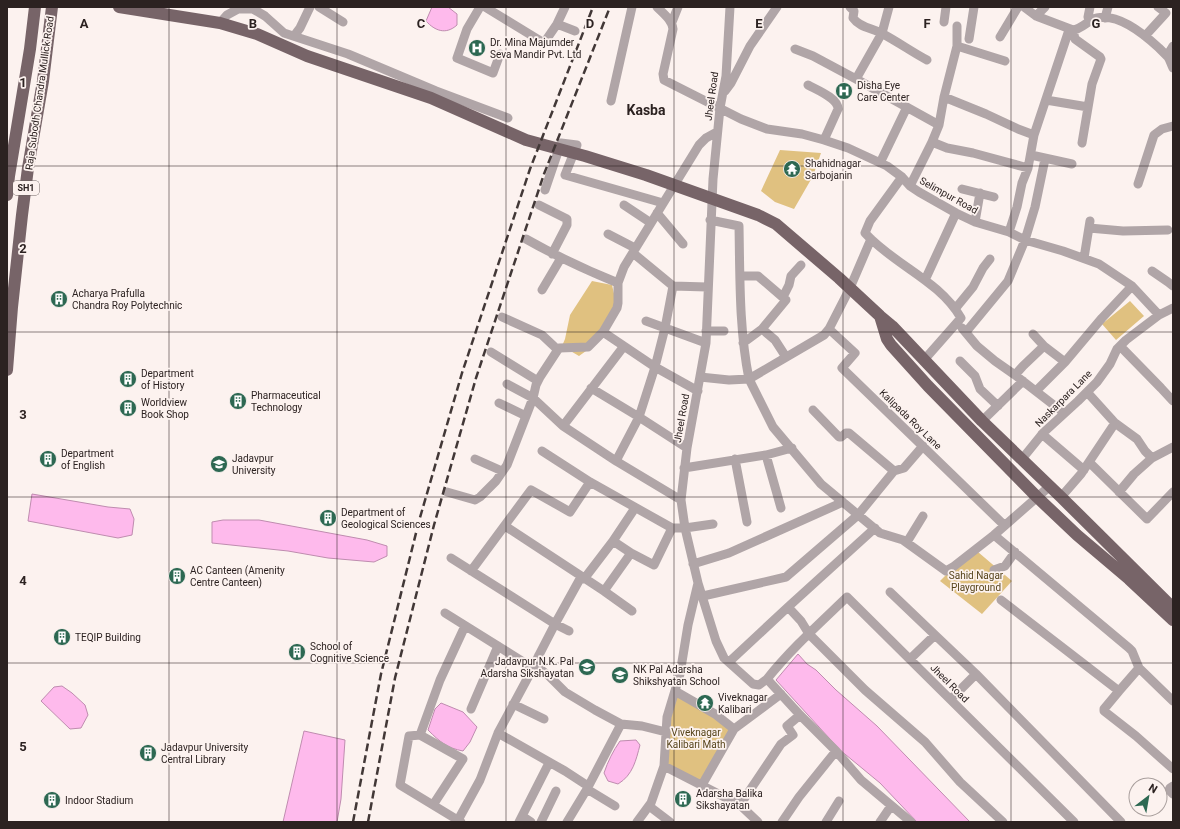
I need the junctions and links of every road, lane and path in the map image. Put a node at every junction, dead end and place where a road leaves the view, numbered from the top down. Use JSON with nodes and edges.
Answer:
{"nodes":[{"id":1,"x":35,"y":7,"type":"edge"},
{"id":2,"x":52,"y":7,"type":"edge"},
{"id":3,"x":119,"y":7,"type":"edge"},
{"id":4,"x":310,"y":7,"type":"edge"},
{"id":5,"x":319,"y":7,"type":"edge"},
{"id":6,"x":480,"y":7,"type":"edge"},
{"id":7,"x":485,"y":7,"type":"edge"},
{"id":8,"x":565,"y":7,"type":"edge"},
{"id":9,"x":632,"y":7,"type":"edge"},
{"id":10,"x":657,"y":7,"type":"edge"},
{"id":11,"x":678,"y":7,"type":"edge"},
{"id":12,"x":730,"y":7,"type":"edge"},
{"id":13,"x":777,"y":7,"type":"edge"},
{"id":14,"x":850,"y":7,"type":"edge"},
{"id":15,"x":889,"y":7,"type":"edge"},
{"id":16,"x":974,"y":7,"type":"edge"},
{"id":17,"x":1018,"y":7,"type":"edge"},
{"id":18,"x":1024,"y":7,"type":"edge"},
{"id":19,"x":1045,"y":7,"type":"edge"},
{"id":20,"x":1090,"y":7,"type":"edge"},
{"id":21,"x":1108,"y":7,"type":"edge"},
{"id":22,"x":1158,"y":7,"type":"edge"},
{"id":23,"x":943,"y":8,"type":"edge"},
{"id":24,"x":1036,"y":16,"type":"junction"},
{"id":25,"x":1105,"y":18,"type":"junction"},
{"id":26,"x":1090,"y":21,"type":"junction"},
{"id":27,"x":343,"y":22,"type":"dead end"},
{"id":28,"x":672,"y":22,"type":"junction"},
{"id":29,"x":944,"y":22,"type":"dead end"},
{"id":30,"x":220,"y":23,"type":"junction"},
{"id":31,"x":558,"y":24,"type":"junction"},
{"id":32,"x":957,"y":26,"type":"dead end"},
{"id":33,"x":1071,"y":30,"type":"junction"},
{"id":34,"x":575,"y":31,"type":"dead end"},
{"id":35,"x":882,"y":33,"type":"junction"},
{"id":36,"x":294,"y":36,"type":"junction"},
{"id":37,"x":1145,"y":36,"type":"junction"},
{"id":38,"x":1000,"y":37,"type":"dead end"},
{"id":39,"x":969,"y":39,"type":"dead end"},
{"id":40,"x":957,"y":46,"type":"junction"},
{"id":41,"x":1173,"y":46,"type":"edge"},
{"id":42,"x":795,"y":49,"type":"dead end"},
{"id":43,"x":500,"y":54,"type":"dead end"},
{"id":44,"x":1167,"y":56,"type":"junction"},
{"id":45,"x":927,"y":60,"type":"dead end"},
{"id":46,"x":1006,"y":62,"type":"dead end"},
{"id":47,"x":1173,"y":68,"type":"edge"},
{"id":48,"x":856,"y":79,"type":"junction"},
{"id":49,"x":808,"y":85,"type":"dead end"},
{"id":50,"x":723,"y":93,"type":"junction"},
{"id":51,"x":944,"y":97,"type":"junction"},
{"id":52,"x":1046,"y":100,"type":"junction"},
{"id":53,"x":611,"y":101,"type":"dead end"},
{"id":54,"x":907,"y":107,"type":"junction"},
{"id":55,"x":720,"y":108,"type":"junction"},
{"id":56,"x":1088,"y":108,"type":"junction"},
{"id":57,"x":508,"y":118,"type":"dead end"},
{"id":58,"x":939,"y":125,"type":"junction"},
{"id":59,"x":1173,"y":126,"type":"edge"},
{"id":60,"x":717,"y":132,"type":"junction"},
{"id":61,"x":1034,"y":135,"type":"junction"},
{"id":62,"x":824,"y":140,"type":"junction"},
{"id":63,"x":932,"y":142,"type":"junction"},
{"id":64,"x":1082,"y":143,"type":"dead end"},
{"id":65,"x":1031,"y":155,"type":"junction"},
{"id":66,"x":1045,"y":159,"type":"junction"},
{"id":67,"x":880,"y":163,"type":"junction"},
{"id":68,"x":1072,"y":164,"type":"dead end"},
{"id":69,"x":1028,"y":168,"type":"junction"},
{"id":70,"x":902,"y":177,"type":"junction"},
{"id":71,"x":1138,"y":184,"type":"dead end"},
{"id":72,"x":910,"y":186,"type":"junction"},
{"id":73,"x":962,"y":189,"type":"dead end"},
{"id":74,"x":545,"y":190,"type":"dead end"},
{"id":75,"x":980,"y":193,"type":"junction"},
{"id":76,"x":7,"y":195,"type":"edge"},
{"id":77,"x":994,"y":197,"type":"dead end"},
{"id":78,"x":663,"y":203,"type":"junction"},
{"id":79,"x":539,"y":205,"type":"dead end"},
{"id":80,"x":624,"y":205,"type":"dead end"},
{"id":81,"x":657,"y":213,"type":"junction"},
{"id":82,"x":956,"y":213,"type":"junction"},
{"id":83,"x":710,"y":220,"type":"junction"},
{"id":84,"x":975,"y":222,"type":"junction"},
{"id":85,"x":651,"y":223,"type":"junction"},
{"id":86,"x":1168,"y":230,"type":"dead end"},
{"id":87,"x":1009,"y":232,"type":"junction"},
{"id":88,"x":608,"y":234,"type":"dead end"},
{"id":89,"x":526,"y":239,"type":"dead end"},
{"id":90,"x":871,"y":239,"type":"junction"},
{"id":91,"x":1025,"y":240,"type":"junction"},
{"id":92,"x":683,"y":244,"type":"dead end"},
{"id":93,"x":634,"y":251,"type":"junction"},
{"id":94,"x":557,"y":256,"type":"junction"},
{"id":95,"x":1084,"y":258,"type":"junction"},
{"id":96,"x":990,"y":259,"type":"dead end"},
{"id":97,"x":801,"y":265,"type":"dead end"},
{"id":98,"x":1152,"y":271,"type":"dead end"},
{"id":99,"x":740,"y":276,"type":"junction"},
{"id":100,"x":925,"y":280,"type":"junction"},
{"id":101,"x":618,"y":283,"type":"junction"},
{"id":102,"x":673,"y":286,"type":"junction"},
{"id":103,"x":1132,"y":286,"type":"junction"},
{"id":104,"x":1173,"y":286,"type":"edge"},
{"id":105,"x":707,"y":287,"type":"junction"},
{"id":106,"x":850,"y":288,"type":"junction"},
{"id":107,"x":542,"y":290,"type":"dead end"},
{"id":108,"x":783,"y":297,"type":"junction"},
{"id":109,"x":1173,"y":308,"type":"edge"},
{"id":110,"x":956,"y":309,"type":"junction"},
{"id":111,"x":1159,"y":315,"type":"junction"},
{"id":112,"x":880,"y":316,"type":"junction"},
{"id":113,"x":502,"y":317,"type":"dead end"},
{"id":114,"x":646,"y":321,"type":"dead end"},
{"id":115,"x":957,"y":322,"type":"junction"},
{"id":116,"x":665,"y":328,"type":"junction"},
{"id":117,"x":762,"y":329,"type":"junction"},
{"id":118,"x":828,"y":329,"type":"junction"},
{"id":119,"x":706,"y":331,"type":"junction"},
{"id":120,"x":724,"y":331,"type":"dead end"},
{"id":121,"x":603,"y":332,"type":"junction"},
{"id":122,"x":966,"y":332,"type":"junction"},
{"id":123,"x":1033,"y":334,"type":"dead end"},
{"id":124,"x":706,"y":343,"type":"junction"},
{"id":125,"x":743,"y":343,"type":"junction"},
{"id":126,"x":624,"y":346,"type":"junction"},
{"id":127,"x":1044,"y":346,"type":"junction"},
{"id":128,"x":1120,"y":346,"type":"junction"},
{"id":129,"x":558,"y":350,"type":"junction"},
{"id":130,"x":491,"y":352,"type":"dead end"},
{"id":131,"x":786,"y":357,"type":"junction"},
{"id":132,"x":924,"y":360,"type":"junction"},
{"id":133,"x":960,"y":361,"type":"dead end"},
{"id":134,"x":1065,"y":362,"type":"junction"},
{"id":135,"x":655,"y":367,"type":"junction"},
{"id":136,"x":7,"y":370,"type":"edge"},
{"id":137,"x":700,"y":377,"type":"junction"},
{"id":138,"x":1019,"y":378,"type":"junction"},
{"id":139,"x":749,"y":379,"type":"junction"},
{"id":140,"x":538,"y":381,"type":"junction"},
{"id":141,"x":507,"y":384,"type":"dead end"},
{"id":142,"x":591,"y":388,"type":"junction"},
{"id":143,"x":698,"y":391,"type":"junction"},
{"id":144,"x":1036,"y":391,"type":"junction"},
{"id":145,"x":1086,"y":392,"type":"junction"},
{"id":146,"x":533,"y":398,"type":"junction"},
{"id":147,"x":1173,"y":399,"type":"edge"},
{"id":148,"x":499,"y":403,"type":"dead end"},
{"id":149,"x":998,"y":406,"type":"junction"},
{"id":150,"x":813,"y":410,"type":"dead end"},
{"id":151,"x":1064,"y":413,"type":"junction"},
{"id":152,"x":526,"y":416,"type":"junction"},
{"id":153,"x":639,"y":417,"type":"junction"},
{"id":154,"x":982,"y":421,"type":"junction"},
{"id":155,"x":1116,"y":423,"type":"junction"},
{"id":156,"x":563,"y":426,"type":"junction"},
{"id":157,"x":1042,"y":434,"type":"junction"},
{"id":158,"x":923,"y":446,"type":"junction"},
{"id":159,"x":1173,"y":447,"type":"edge"},
{"id":160,"x":687,"y":448,"type":"junction"},
{"id":161,"x":792,"y":448,"type":"junction"},
{"id":162,"x":542,"y":451,"type":"dead end"},
{"id":163,"x":766,"y":455,"type":"junction"},
{"id":164,"x":1152,"y":458,"type":"junction"},
{"id":165,"x":735,"y":459,"type":"junction"},
{"id":166,"x":1022,"y":459,"type":"junction"},
{"id":167,"x":475,"y":460,"type":"dead end"},
{"id":168,"x":616,"y":461,"type":"junction"},
{"id":169,"x":1086,"y":466,"type":"junction"},
{"id":170,"x":684,"y":468,"type":"junction"},
{"id":171,"x":502,"y":471,"type":"junction"},
{"id":172,"x":894,"y":471,"type":"junction"},
{"id":173,"x":590,"y":482,"type":"junction"},
{"id":174,"x":1050,"y":486,"type":"junction"},
{"id":175,"x":447,"y":492,"type":"dead end"},
{"id":176,"x":1119,"y":492,"type":"junction"},
{"id":177,"x":1173,"y":492,"type":"edge"},
{"id":178,"x":1037,"y":497,"type":"junction"},
{"id":179,"x":1061,"y":497,"type":"junction"},
{"id":180,"x":681,"y":500,"type":"junction"},
{"id":181,"x":843,"y":502,"type":"junction"},
{"id":182,"x":635,"y":508,"type":"junction"},
{"id":183,"x":780,"y":508,"type":"dead end"},
{"id":184,"x":858,"y":515,"type":"junction"},
{"id":185,"x":923,"y":516,"type":"dead end"},
{"id":186,"x":747,"y":522,"type":"dead end"},
{"id":187,"x":713,"y":524,"type":"dead end"},
{"id":188,"x":1004,"y":524,"type":"junction"},
{"id":189,"x":505,"y":526,"type":"junction"},
{"id":190,"x":672,"y":528,"type":"junction"},
{"id":191,"x":685,"y":528,"type":"junction"},
{"id":192,"x":875,"y":528,"type":"junction"},
{"id":193,"x":994,"y":535,"type":"junction"},
{"id":194,"x":613,"y":541,"type":"junction"},
{"id":195,"x":907,"y":542,"type":"junction"},
{"id":196,"x":1015,"y":552,"type":"junction"},
{"id":197,"x":631,"y":553,"type":"junction"},
{"id":198,"x":451,"y":558,"type":"dead end"},
{"id":199,"x":693,"y":564,"type":"junction"},
{"id":200,"x":994,"y":570,"type":"dead end"},
{"id":201,"x":471,"y":571,"type":"junction"},
{"id":202,"x":583,"y":578,"type":"junction"},
{"id":203,"x":698,"y":583,"type":"junction"},
{"id":204,"x":604,"y":591,"type":"junction"},
{"id":205,"x":890,"y":592,"type":"dead end"},
{"id":206,"x":703,"y":596,"type":"junction"},
{"id":207,"x":1001,"y":600,"type":"dead end"},
{"id":208,"x":1172,"y":604,"type":"edge"},
{"id":209,"x":788,"y":606,"type":"junction"},
{"id":210,"x":632,"y":612,"type":"dead end"},
{"id":211,"x":445,"y":613,"type":"dead end"},
{"id":212,"x":1173,"y":620,"type":"edge"},
{"id":213,"x":555,"y":624,"type":"junction"},
{"id":214,"x":465,"y":626,"type":"junction"},
{"id":215,"x":570,"y":631,"type":"dead end"},
{"id":216,"x":809,"y":634,"type":"junction"},
{"id":217,"x":935,"y":635,"type":"junction"},
{"id":218,"x":498,"y":646,"type":"junction"},
{"id":219,"x":910,"y":659,"type":"junction"},
{"id":220,"x":729,"y":662,"type":"junction"},
{"id":221,"x":534,"y":667,"type":"junction"},
{"id":222,"x":1139,"y":668,"type":"junction"},
{"id":223,"x":976,"y":674,"type":"junction"},
{"id":224,"x":767,"y":679,"type":"junction"},
{"id":225,"x":675,"y":691,"type":"junction"},
{"id":226,"x":1119,"y":691,"type":"junction"},
{"id":227,"x":781,"y":694,"type":"junction"},
{"id":228,"x":951,"y":699,"type":"junction"},
{"id":229,"x":1173,"y":701,"type":"edge"},
{"id":230,"x":513,"y":704,"type":"junction"},
{"id":231,"x":471,"y":709,"type":"dead end"},
{"id":232,"x":800,"y":716,"type":"junction"},
{"id":233,"x":544,"y":720,"type":"dead end"},
{"id":234,"x":621,"y":724,"type":"junction"},
{"id":235,"x":734,"y":728,"type":"junction"},
{"id":236,"x":666,"y":732,"type":"junction"},
{"id":237,"x":498,"y":733,"type":"junction"},
{"id":238,"x":420,"y":735,"type":"junction"},
{"id":239,"x":836,"y":751,"type":"junction"},
{"id":240,"x":549,"y":763,"type":"junction"},
{"id":241,"x":664,"y":766,"type":"junction"},
{"id":242,"x":1173,"y":769,"type":"edge"},
{"id":243,"x":702,"y":785,"type":"junction"},
{"id":244,"x":1173,"y":786,"type":"edge"},
{"id":245,"x":587,"y":788,"type":"junction"},
{"id":246,"x":556,"y":791,"type":"dead end"},
{"id":247,"x":1173,"y":794,"type":"edge"},
{"id":248,"x":839,"y":800,"type":"dead end"},
{"id":249,"x":433,"y":805,"type":"junction"},
{"id":250,"x":740,"y":805,"type":"junction"},
{"id":251,"x":615,"y":806,"type":"dead end"},
{"id":252,"x":649,"y":806,"type":"junction"},
{"id":253,"x":891,"y":806,"type":"junction"},
{"id":254,"x":520,"y":819,"type":"edge"},
{"id":255,"x":459,"y":821,"type":"edge"},
{"id":256,"x":1000,"y":821,"type":"edge"},
{"id":257,"x":531,"y":822,"type":"edge"},
{"id":258,"x":541,"y":822,"type":"edge"},
{"id":259,"x":567,"y":822,"type":"edge"},
{"id":260,"x":637,"y":822,"type":"edge"},
{"id":261,"x":670,"y":822,"type":"edge"},
{"id":262,"x":758,"y":822,"type":"edge"},
{"id":263,"x":782,"y":822,"type":"edge"},
{"id":264,"x":826,"y":822,"type":"edge"},
{"id":265,"x":880,"y":822,"type":"edge"},
{"id":266,"x":911,"y":822,"type":"edge"},
{"id":267,"x":1074,"y":822,"type":"edge"},
{"id":268,"x":1121,"y":822,"type":"edge"}],
"edges":[{"from":1,"to":76,"type":"main road","name":"Raja Subodh Chandra Mullick Road","number":"SH1"},
{"from":2,"to":136,"type":"main road","name":"Raja Subodh Chandra Mullick Road","number":"SH1"},
{"from":3,"to":30,"type":"main road"},
{"from":4,"to":36,"type":"street"},
{"from":5,"to":27,"type":"street"},
{"from":6,"to":43,"type":"street"},
{"from":7,"to":31,"type":"street"},
{"from":8,"to":31,"type":"street"},
{"from":9,"to":53,"type":"street"},
{"from":10,"to":28,"type":"street"},
{"from":11,"to":28,"type":"street"},
{"from":12,"to":50,"type":"street","name":"Jheel Road"},
{"from":13,"to":50,"type":"street"},
{"from":14,"to":35,"type":"street"},
{"from":15,"to":35,"type":"street"},
{"from":16,"to":39,"type":"street"},
{"from":17,"to":38,"type":"street"},
{"from":18,"to":24,"type":"street"},
{"from":19,"to":24,"type":"street"},
{"from":20,"to":26,"type":"street"},
{"from":21,"to":25,"type":"street"},
{"from":22,"to":37,"type":"street"},
{"from":23,"to":29,"type":"street"},
{"from":24,"to":33,"type":"street"},
{"from":25,"to":26,"type":"street"},
{"from":25,"to":37,"type":"street"},
{"from":26,"to":33,"type":"street"},
{"from":28,"to":55,"type":"street","name":"Selimpur Road"},
{"from":30,"to":36,"type":"street"},
{"from":30,"to":106,"type":"main road"},
{"from":31,"to":34,"type":"street"},
{"from":32,"to":40,"type":"street"},
{"from":33,"to":52,"type":"street"},
{"from":33,"to":56,"type":"street"},
{"from":35,"to":45,"type":"street"},
{"from":35,"to":48,"type":"street"},
{"from":36,"to":57,"type":"street"},
{"from":37,"to":44,"type":"street"},
{"from":40,"to":46,"type":"street"},
{"from":40,"to":51,"type":"street"},
{"from":41,"to":44,"type":"street"},
{"from":42,"to":48,"type":"street"},
{"from":44,"to":47,"type":"street"},
{"from":48,"to":54,"type":"street"},
{"from":49,"to":62,"type":"street"},
{"from":50,"to":55,"type":"street","name":"Jheel Road"},
{"from":51,"to":58,"type":"street"},
{"from":51,"to":61,"type":"street"},
{"from":52,"to":56,"type":"street"},
{"from":52,"to":61,"type":"street"},
{"from":54,"to":58,"type":"street"},
{"from":54,"to":67,"type":"street"},
{"from":55,"to":60,"type":"street","name":"Jheel Road"},
{"from":55,"to":62,"type":"street","name":"Selimpur Road"},
{"from":56,"to":64,"type":"street"},
{"from":58,"to":63,"type":"street"},
{"from":59,"to":71,"type":"street"},
{"from":60,"to":78,"type":"street"},
{"from":60,"to":83,"type":"street","name":"Jheel Road"},
{"from":61,"to":65,"type":"street"},
{"from":62,"to":67,"type":"street","name":"Selimpur Road"},
{"from":63,"to":69,"type":"street"},
{"from":63,"to":72,"type":"street"},
{"from":65,"to":66,"type":"street"},
{"from":65,"to":69,"type":"street"},
{"from":66,"to":68,"type":"street"},
{"from":66,"to":91,"type":"street"},
{"from":67,"to":70,"type":"street","name":"Selimpur Road"},
{"from":69,"to":87,"type":"street"},
{"from":70,"to":72,"type":"street","name":"Selimpur Road"},
{"from":70,"to":90,"type":"street"},
{"from":72,"to":82,"type":"street","name":"Selimpur Road"},
{"from":73,"to":75,"type":"street"},
{"from":74,"to":78,"type":"street"},
{"from":75,"to":77,"type":"street"},
{"from":75,"to":84,"type":"street"},
{"from":78,"to":81,"type":"street"},
{"from":79,"to":94,"type":"street"},
{"from":80,"to":85,"type":"street"},
{"from":81,"to":85,"type":"street"},
{"from":81,"to":92,"type":"street"},
{"from":82,"to":84,"type":"street","name":"Selimpur Road"},
{"from":82,"to":100,"type":"street"},
{"from":83,"to":99,"type":"street"},
{"from":83,"to":105,"type":"street","name":"Jheel Road"},
{"from":84,"to":87,"type":"street","name":"Selimpur Road"},
{"from":85,"to":93,"type":"street"},
{"from":86,"to":95,"type":"street"},
{"from":87,"to":91,"type":"street","name":"Selimpur Road"},
{"from":88,"to":93,"type":"street"},
{"from":89,"to":94,"type":"street"},
{"from":90,"to":100,"type":"street"},
{"from":90,"to":106,"type":"street"},
{"from":91,"to":95,"type":"street","name":"Selimpur Road"},
{"from":91,"to":122,"type":"street"},
{"from":93,"to":101,"type":"street"},
{"from":93,"to":102,"type":"street"},
{"from":94,"to":101,"type":"street"},
{"from":94,"to":107,"type":"street"},
{"from":95,"to":103,"type":"street","name":"Selimpur Road"},
{"from":96,"to":110,"type":"street"},
{"from":97,"to":108,"type":"street"},
{"from":98,"to":104,"type":"street"},
{"from":99,"to":108,"type":"street"},
{"from":99,"to":125,"type":"street"},
{"from":100,"to":110,"type":"street"},
{"from":101,"to":121,"type":"street"},
{"from":102,"to":105,"type":"street"},
{"from":102,"to":116,"type":"street"},
{"from":103,"to":111,"type":"street","name":"Selimpur Road"},
{"from":103,"to":134,"type":"street"},
{"from":105,"to":119,"type":"street","name":"Jheel Road"},
{"from":106,"to":112,"type":"main road"},
{"from":106,"to":118,"type":"street"},
{"from":108,"to":117,"type":"street"},
{"from":109,"to":111,"type":"street","name":"Naskarpara Lane"},
{"from":110,"to":115,"type":"street"},
{"from":111,"to":128,"type":"street","name":"Naskarpara Lane"},
{"from":112,"to":132,"type":"main road"},
{"from":112,"to":178,"type":"main road"},
{"from":113,"to":129,"type":"street"},
{"from":114,"to":116,"type":"street"},
{"from":115,"to":122,"type":"street"},
{"from":115,"to":132,"type":"street"},
{"from":116,"to":124,"type":"street"},
{"from":116,"to":135,"type":"street"},
{"from":117,"to":125,"type":"street"},
{"from":117,"to":131,"type":"street"},
{"from":118,"to":131,"type":"street"},
{"from":118,"to":158,"type":"street","name":"Kalipada Roy Lane"},
{"from":119,"to":120,"type":"street"},
{"from":119,"to":124,"type":"street","name":"Jheel Road"},
{"from":121,"to":126,"type":"street"},
{"from":121,"to":129,"type":"street"},
{"from":122,"to":138,"type":"street"},
{"from":123,"to":127,"type":"street"},
{"from":124,"to":137,"type":"street","name":"Jheel Road"},
{"from":125,"to":139,"type":"street"},
{"from":126,"to":135,"type":"street"},
{"from":126,"to":142,"type":"street"},
{"from":127,"to":134,"type":"street"},
{"from":127,"to":138,"type":"street"},
{"from":128,"to":145,"type":"street","name":"Naskarpara Lane"},
{"from":128,"to":147,"type":"street"},
{"from":129,"to":140,"type":"street"},
{"from":130,"to":140,"type":"street"},
{"from":131,"to":139,"type":"street"},
{"from":132,"to":154,"type":"main road"},
{"from":133,"to":149,"type":"street"},
{"from":134,"to":144,"type":"street"},
{"from":135,"to":143,"type":"street"},
{"from":135,"to":153,"type":"street"},
{"from":137,"to":139,"type":"street"},
{"from":137,"to":143,"type":"street","name":"Jheel Road"},
{"from":138,"to":144,"type":"street"},
{"from":138,"to":149,"type":"street"},
{"from":139,"to":161,"type":"street"},
{"from":140,"to":146,"type":"street"},
{"from":141,"to":146,"type":"street"},
{"from":142,"to":153,"type":"street"},
{"from":142,"to":156,"type":"street"},
{"from":143,"to":160,"type":"street","name":"Jheel Road"},
{"from":144,"to":151,"type":"street"},
{"from":145,"to":151,"type":"street","name":"Naskarpara Lane"},
{"from":145,"to":155,"type":"street"},
{"from":146,"to":152,"type":"street"},
{"from":146,"to":156,"type":"street"},
{"from":148,"to":152,"type":"street"},
{"from":149,"to":154,"type":"street"},
{"from":150,"to":172,"type":"street"},
{"from":151,"to":157,"type":"street","name":"Naskarpara Lane"},
{"from":152,"to":171,"type":"street"},
{"from":153,"to":160,"type":"street"},
{"from":153,"to":168,"type":"street"},
{"from":154,"to":166,"type":"main road"},
{"from":155,"to":164,"type":"street"},
{"from":155,"to":169,"type":"street"},
{"from":156,"to":168,"type":"street"},
{"from":157,"to":166,"type":"street","name":"Naskarpara Lane"},
{"from":157,"to":169,"type":"street"},
{"from":158,"to":172,"type":"street"},
{"from":158,"to":188,"type":"street","name":"Kalipada Roy Lane"},
{"from":159,"to":164,"type":"street"},
{"from":160,"to":170,"type":"street","name":"Jheel Road"},
{"from":161,"to":163,"type":"street"},
{"from":161,"to":181,"type":"street"},
{"from":162,"to":173,"type":"street"},
{"from":163,"to":165,"type":"street"},
{"from":163,"to":183,"type":"street"},
{"from":164,"to":176,"type":"street"},
{"from":165,"to":170,"type":"street"},
{"from":165,"to":186,"type":"street"},
{"from":166,"to":174,"type":"main road"},
{"from":167,"to":171,"type":"street"},
{"from":168,"to":180,"type":"street"},
{"from":169,"to":176,"type":"street"},
{"from":169,"to":179,"type":"street"},
{"from":170,"to":180,"type":"street","name":"Jheel Road"},
{"from":171,"to":175,"type":"street"},
{"from":172,"to":184,"type":"street"},
{"from":173,"to":182,"type":"street"},
{"from":173,"to":189,"type":"street"},
{"from":174,"to":178,"type":"street"},
{"from":174,"to":179,"type":"main road"},
{"from":176,"to":177,"type":"street"},
{"from":178,"to":188,"type":"street"},
{"from":178,"to":212,"type":"main road"},
{"from":179,"to":208,"type":"main road"},
{"from":180,"to":191,"type":"street","name":"Jheel Road"},
{"from":181,"to":184,"type":"street"},
{"from":181,"to":199,"type":"street"},
{"from":182,"to":190,"type":"street"},
{"from":182,"to":194,"type":"street"},
{"from":184,"to":192,"type":"street"},
{"from":184,"to":206,"type":"street"},
{"from":185,"to":195,"type":"street"},
{"from":187,"to":191,"type":"street"},
{"from":188,"to":193,"type":"street"},
{"from":189,"to":201,"type":"street"},
{"from":189,"to":202,"type":"street"},
{"from":190,"to":191,"type":"street"},
{"from":190,"to":197,"type":"street"},
{"from":191,"to":199,"type":"street","name":"Jheel Road"},
{"from":192,"to":195,"type":"street"},
{"from":192,"to":209,"type":"street"},
{"from":193,"to":195,"type":"street"},
{"from":193,"to":196,"type":"street"},
{"from":194,"to":197,"type":"street"},
{"from":194,"to":202,"type":"street"},
{"from":196,"to":200,"type":"street"},
{"from":196,"to":222,"type":"street"},
{"from":197,"to":204,"type":"street"},
{"from":198,"to":201,"type":"street"},
{"from":199,"to":203,"type":"street","name":"Jheel Road"},
{"from":201,"to":213,"type":"street"},
{"from":202,"to":204,"type":"street"},
{"from":202,"to":213,"type":"street"},
{"from":203,"to":206,"type":"street"},
{"from":203,"to":225,"type":"street","name":"Jheel Road"},
{"from":204,"to":210,"type":"street"},
{"from":205,"to":217,"type":"street"},
{"from":206,"to":220,"type":"street"},
{"from":207,"to":226,"type":"street"},
{"from":209,"to":216,"type":"street"},
{"from":209,"to":220,"type":"street"},
{"from":211,"to":214,"type":"street"},
{"from":213,"to":215,"type":"street"},
{"from":213,"to":221,"type":"street"},
{"from":214,"to":218,"type":"street"},
{"from":214,"to":238,"type":"street"},
{"from":216,"to":219,"type":"street","name":"Jheel Road"},
{"from":216,"to":224,"type":"street"},
{"from":216,"to":256,"type":"street"},
{"from":217,"to":219,"type":"street"},
{"from":217,"to":223,"type":"street"},
{"from":218,"to":221,"type":"street"},
{"from":218,"to":231,"type":"street"},
{"from":219,"to":228,"type":"street","name":"Jheel Road"},
{"from":220,"to":224,"type":"street"},
{"from":221,"to":230,"type":"street"},
{"from":221,"to":234,"type":"street"},
{"from":222,"to":226,"type":"street"},
{"from":222,"to":229,"type":"street"},
{"from":223,"to":228,"type":"street"},
{"from":223,"to":268,"type":"street"},
{"from":224,"to":227,"type":"street"},
{"from":225,"to":235,"type":"street"},
{"from":225,"to":236,"type":"street","name":"Jheel Road"},
{"from":226,"to":242,"type":"street"},
{"from":227,"to":232,"type":"street"},
{"from":227,"to":235,"type":"street"},
{"from":228,"to":267,"type":"street","name":"Jheel Road"},
{"from":230,"to":233,"type":"street"},
{"from":230,"to":237,"type":"street"},
{"from":232,"to":239,"type":"street"},
{"from":232,"to":250,"type":"street"},
{"from":234,"to":236,"type":"street"},
{"from":234,"to":245,"type":"street"},
{"from":235,"to":243,"type":"street"},
{"from":236,"to":241,"type":"street","name":"Jheel Road"},
{"from":237,"to":240,"type":"street"},
{"from":237,"to":255,"type":"street"},
{"from":238,"to":249,"type":"street"},
{"from":238,"to":249,"type":"street"},
{"from":239,"to":253,"type":"street"},
{"from":239,"to":263,"type":"street"},
{"from":240,"to":245,"type":"street"},
{"from":240,"to":254,"type":"street"},
{"from":241,"to":243,"type":"street"},
{"from":241,"to":252,"type":"street","name":"Jheel Road"},
{"from":243,"to":250,"type":"street"},
{"from":244,"to":247,"type":"street"},
{"from":245,"to":251,"type":"street"},
{"from":245,"to":259,"type":"street"},
{"from":246,"to":258,"type":"street"},
{"from":248,"to":264,"type":"street"},
{"from":249,"to":255,"type":"street"},
{"from":250,"to":262,"type":"street"},
{"from":252,"to":260,"type":"street","name":"Jheel Road"},
{"from":252,"to":261,"type":"street"},
{"from":253,"to":265,"type":"street"},
{"from":253,"to":266,"type":"street"},
{"from":254,"to":257,"type":"street"}]}
